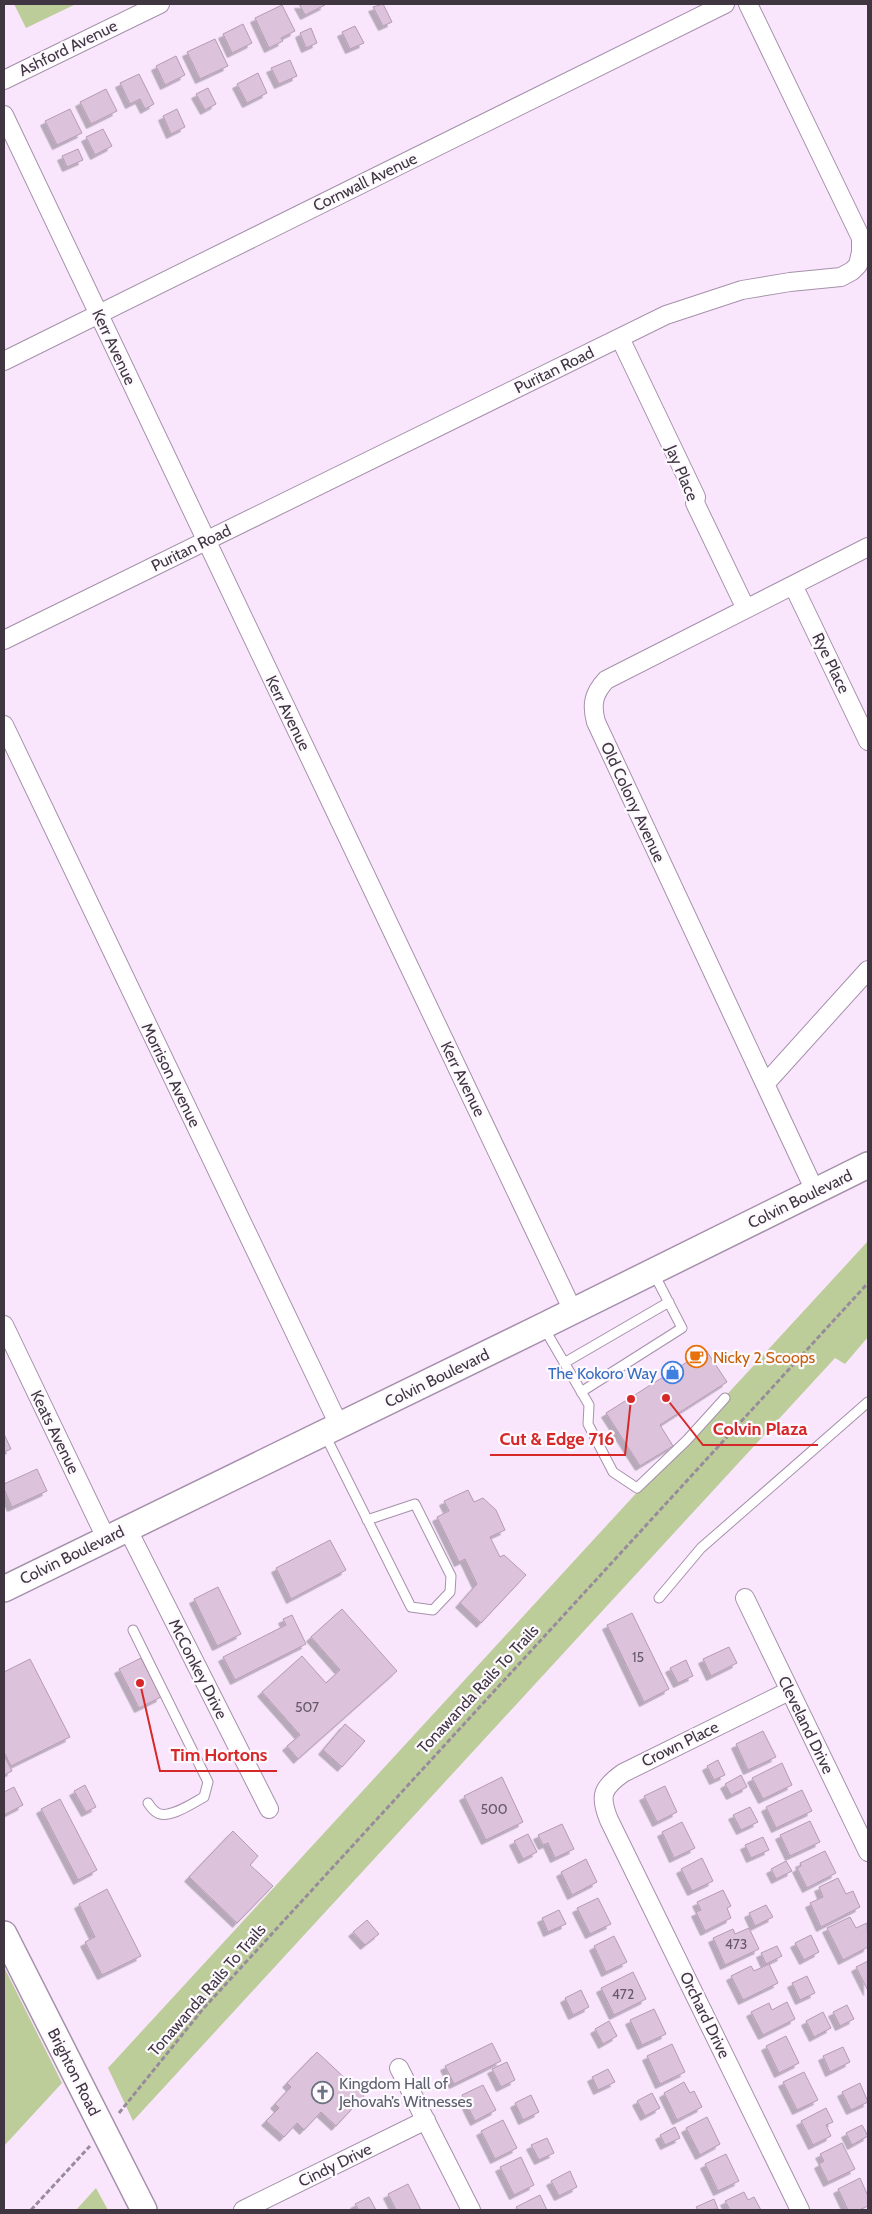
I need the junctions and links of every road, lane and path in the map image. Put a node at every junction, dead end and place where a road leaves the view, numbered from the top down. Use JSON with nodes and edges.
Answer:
{"nodes":[{"id":1,"x":160,"y":4,"type":"edge"},
{"id":2,"x":725,"y":4,"type":"edge"},
{"id":3,"x":748,"y":4,"type":"edge"},
{"id":4,"x":4,"y":80,"type":"edge"},
{"id":5,"x":4,"y":115,"type":"edge"},
{"id":6,"x":98,"y":314,"type":"junction"},
{"id":7,"x":620,"y":338,"type":"junction"},
{"id":8,"x":4,"y":361,"type":"edge"},
{"id":9,"x":206,"y":541,"type":"junction"},
{"id":10,"x":868,"y":547,"type":"edge"},
{"id":11,"x":793,"y":585,"type":"junction"},
{"id":12,"x":746,"y":609,"type":"junction"},
{"id":13,"x":4,"y":640,"type":"edge"},
{"id":14,"x":4,"y":725,"type":"edge"},
{"id":15,"x":868,"y":741,"type":"edge"},
{"id":16,"x":868,"y":970,"type":"edge"},
{"id":17,"x":765,"y":1084,"type":"junction"},
{"id":18,"x":868,"y":1165,"type":"edge"},
{"id":19,"x":815,"y":1191,"type":"junction"},
{"id":20,"x":653,"y":1272,"type":"junction"},
{"id":21,"x":868,"y":1283,"type":"edge"},
{"id":22,"x":669,"y":1302,"type":"junction"},
{"id":23,"x":574,"y":1311,"type":"junction"},
{"id":24,"x":4,"y":1325,"type":"edge"},
{"id":25,"x":543,"y":1326,"type":"junction"},
{"id":26,"x":564,"y":1363,"type":"junction"},
{"id":27,"x":581,"y":1392,"type":"junction"},
{"id":28,"x":725,"y":1398,"type":"dead end"},
{"id":29,"x":868,"y":1402,"type":"edge"},
{"id":30,"x":331,"y":1429,"type":"junction"},
{"id":31,"x":368,"y":1520,"type":"junction"},
{"id":32,"x":116,"y":1533,"type":"junction"},
{"id":33,"x":4,"y":1588,"type":"edge"},
{"id":34,"x":659,"y":1598,"type":"dead end"},
{"id":35,"x":745,"y":1598,"type":"dead end"},
{"id":36,"x":133,"y":1630,"type":"dead end"},
{"id":37,"x":789,"y":1691,"type":"junction"},
{"id":38,"x":148,"y":1803,"type":"dead end"},
{"id":39,"x":269,"y":1809,"type":"dead end"},
{"id":40,"x":609,"y":1820,"type":"joint"},
{"id":41,"x":868,"y":1852,"type":"edge"},
{"id":42,"x":4,"y":1934,"type":"edge"},
{"id":43,"x":400,"y":2068,"type":"dead end"},
{"id":44,"x":114,"y":2119,"type":"dead end"},
{"id":45,"x":426,"y":2120,"type":"junction"},
{"id":46,"x":92,"y":2143,"type":"dead end"},
{"id":47,"x":31,"y":2210,"type":"edge"},
{"id":48,"x":144,"y":2210,"type":"edge"},
{"id":49,"x":243,"y":2210,"type":"edge"},
{"id":50,"x":471,"y":2210,"type":"edge"},
{"id":51,"x":800,"y":2210,"type":"edge"}],
"edges":[{"from":1,"to":4,"type":"street","name":"Ashford Avenue"},
{"from":2,"to":6,"type":"street","name":"Cornwall Avenue"},
{"from":3,"to":7,"type":"street","name":"Puritan Road"},
{"from":5,"to":6,"type":"street","name":"Kerr Avenue"},
{"from":6,"to":8,"type":"street","name":"Cornwall Avenue"},
{"from":6,"to":9,"type":"street","name":"Kerr Avenue"},
{"from":7,"to":9,"type":"street","name":"Puritan Road"},
{"from":7,"to":12,"type":"street","name":"Jay Place"},
{"from":9,"to":13,"type":"street","name":"Puritan Road"},
{"from":9,"to":23,"type":"street","name":"Kerr Avenue"},
{"from":10,"to":11,"type":"street","name":"Old Colony Avenue"},
{"from":11,"to":12,"type":"street","name":"Old Colony Avenue"},
{"from":11,"to":15,"type":"street","name":"Rye Place"},
{"from":12,"to":17,"type":"street","name":"Old Colony Avenue"},
{"from":14,"to":30,"type":"street","name":"Morrison Avenue"},
{"from":16,"to":17,"type":"street"},
{"from":17,"to":19,"type":"street","name":"Old Colony Avenue"},
{"from":18,"to":19,"type":"street","name":"Colvin Boulevard"},
{"from":19,"to":20,"type":"street","name":"Colvin Boulevard"},
{"from":20,"to":22,"type":"lane"},
{"from":20,"to":23,"type":"street","name":"Colvin Boulevard"},
{"from":21,"to":44,"type":"path","name":"Tonawanda Rails To Trails"},
{"from":22,"to":26,"type":"lane"},
{"from":22,"to":27,"type":"lane"},
{"from":23,"to":25,"type":"street","name":"Colvin Boulevard"},
{"from":24,"to":32,"type":"street","name":"Keats Avenue"},
{"from":25,"to":26,"type":"lane"},
{"from":25,"to":30,"type":"street","name":"Colvin Boulevard"},
{"from":26,"to":27,"type":"lane"},
{"from":27,"to":28,"type":"lane"},
{"from":29,"to":34,"type":"lane"},
{"from":30,"to":31,"type":"lane"},
{"from":30,"to":32,"type":"street","name":"Colvin Boulevard"},
{"from":31,"to":31,"type":"lane"},
{"from":32,"to":33,"type":"street","name":"Colvin Boulevard"},
{"from":32,"to":39,"type":"street","name":"McConkey Drive"},
{"from":35,"to":37,"type":"street","name":"Cleveland Drive"},
{"from":36,"to":38,"type":"lane"},
{"from":37,"to":40,"type":"street","name":"Crown Place"},
{"from":37,"to":41,"type":"street","name":"Cleveland Drive"},
{"from":40,"to":51,"type":"street","name":"Orchard Drive"},
{"from":42,"to":48,"type":"street","name":"Brighton Road"},
{"from":43,"to":45,"type":"street"},
{"from":45,"to":49,"type":"street","name":"Cindy Drive"},
{"from":45,"to":50,"type":"street"},
{"from":46,"to":47,"type":"path"}]}
